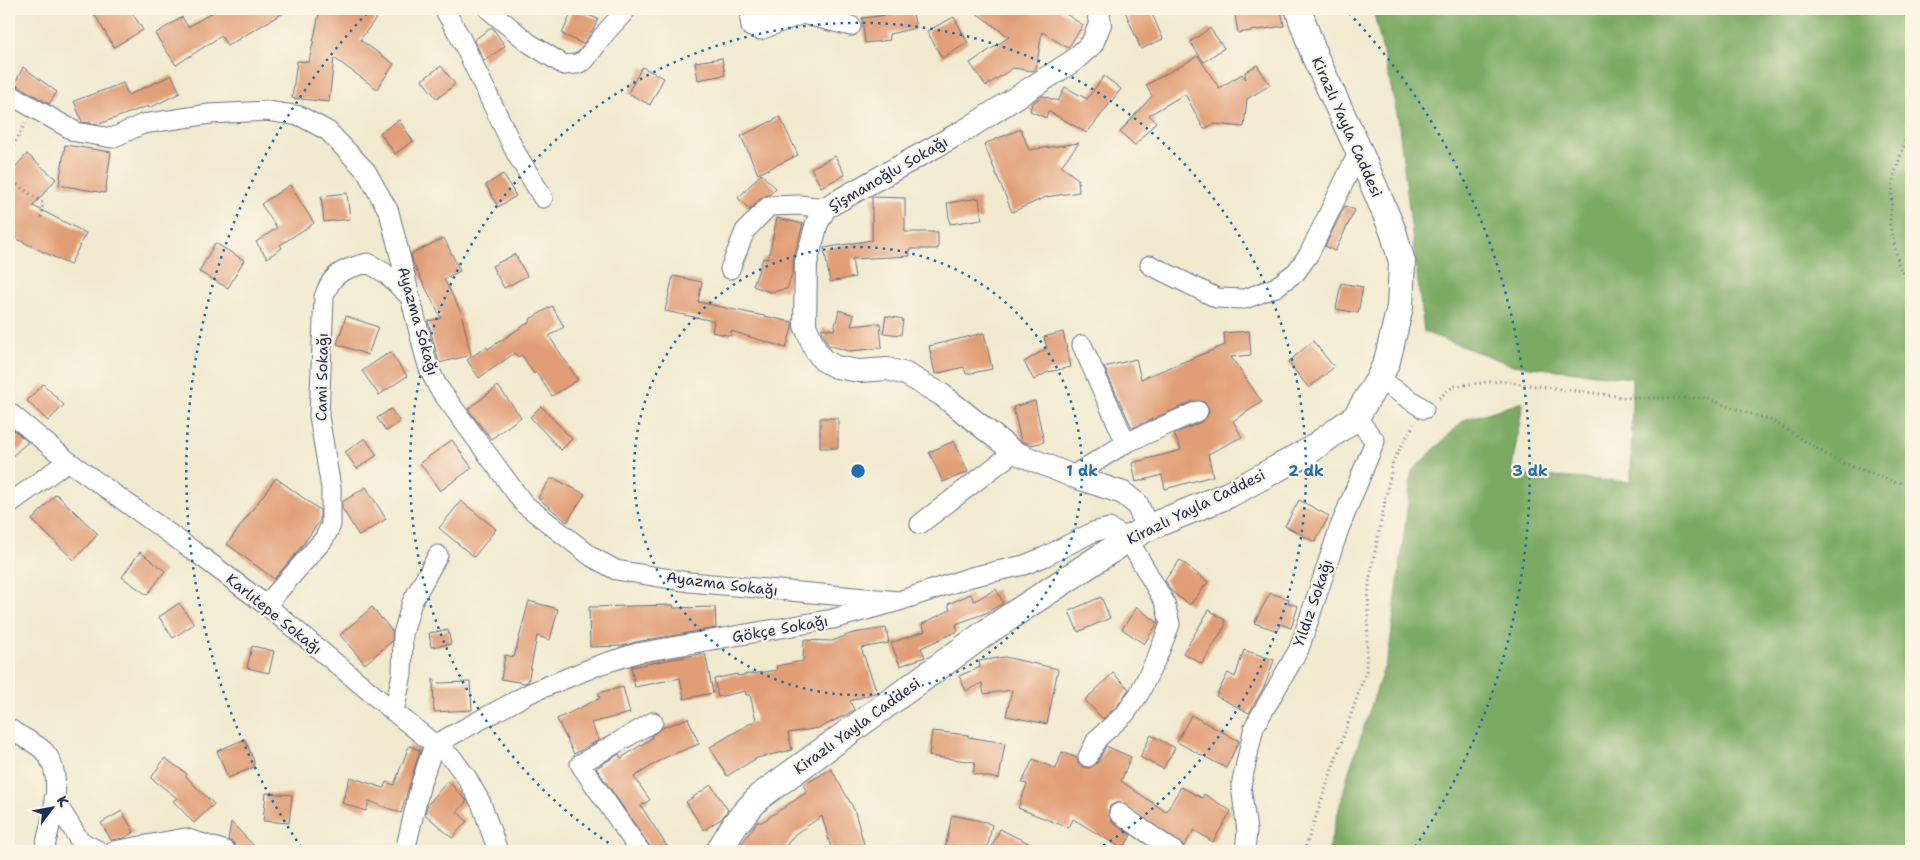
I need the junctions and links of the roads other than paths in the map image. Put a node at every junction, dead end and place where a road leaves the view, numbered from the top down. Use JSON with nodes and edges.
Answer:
{"nodes":[{"id":1,"x":444,"y":9,"type":"edge"},
{"id":2,"x":488,"y":9,"type":"edge"},
{"id":3,"x":627,"y":9,"type":"edge"},
{"id":4,"x":763,"y":9,"type":"edge"},
{"id":5,"x":1098,"y":9,"type":"edge"},
{"id":6,"x":1298,"y":9,"type":"edge"},
{"id":7,"x":851,"y":26,"type":"dead end"},
{"id":8,"x":9,"y":94,"type":"edge"},
{"id":9,"x":1359,"y":150,"type":"junction"},
{"id":10,"x":542,"y":198,"type":"dead end"},
{"id":11,"x":825,"y":208,"type":"junction"},
{"id":12,"x":1150,"y":265,"type":"dead end"},
{"id":13,"x":730,"y":269,"type":"dead end"},
{"id":14,"x":409,"y":296,"type":"junction"},
{"id":15,"x":1082,"y":345,"type":"dead end"},
{"id":16,"x":1379,"y":379,"type":"junction"},
{"id":17,"x":1424,"y":409,"type":"road end"},
{"id":18,"x":1198,"y":411,"type":"dead end"},
{"id":19,"x":9,"y":412,"type":"edge"},
{"id":20,"x":1356,"y":417,"type":"junction"},
{"id":21,"x":1126,"y":443,"type":"junction"},
{"id":22,"x":1014,"y":452,"type":"junction"},
{"id":23,"x":68,"y":461,"type":"junction"},
{"id":24,"x":1072,"y":476,"type":"junction"},
{"id":25,"x":9,"y":504,"type":"edge"},
{"id":26,"x":920,"y":524,"type":"dead end"},
{"id":27,"x":1138,"y":533,"type":"junction"},
{"id":28,"x":438,"y":555,"type":"dead end"},
{"id":29,"x":899,"y":601,"type":"junction"},
{"id":30,"x":266,"y":605,"type":"junction"},
{"id":31,"x":394,"y":712,"type":"junction"},
{"id":32,"x":653,"y":722,"type":"dead end"},
{"id":33,"x":9,"y":728,"type":"edge"},
{"id":34,"x":434,"y":745,"type":"junction"},
{"id":35,"x":1088,"y":757,"type":"dead end"},
{"id":36,"x":54,"y":799,"type":"junction"},
{"id":37,"x":1119,"y":813,"type":"dead end"},
{"id":38,"x":44,"y":851,"type":"edge"},
{"id":39,"x":99,"y":851,"type":"edge"},
{"id":40,"x":113,"y":851,"type":"edge"},
{"id":41,"x":226,"y":851,"type":"edge"},
{"id":42,"x":405,"y":851,"type":"edge"},
{"id":43,"x":498,"y":851,"type":"edge"},
{"id":44,"x":640,"y":851,"type":"edge"},
{"id":45,"x":719,"y":851,"type":"edge"},
{"id":46,"x":1174,"y":851,"type":"edge"},
{"id":47,"x":1245,"y":851,"type":"edge"}],
"edges":[{"from":1,"to":10,"type":"street"},
{"from":2,"to":3,"type":"street"},
{"from":4,"to":7,"type":"street"},
{"from":5,"to":11,"type":"street","name":"Şişmanoğlu Sokağı"},
{"from":6,"to":9,"type":"main road","name":"Kirazlı Yayla Caddesi"},
{"from":8,"to":14,"type":"street","name":"Ayazma Sokağı"},
{"from":9,"to":12,"type":"street"},
{"from":9,"to":16,"type":"main road","name":"Kirazlı Yayla Caddesi"},
{"from":11,"to":13,"type":"street"},
{"from":11,"to":22,"type":"street","name":"Şişmanoğlu Sokağı"},
{"from":14,"to":29,"type":"street","name":"Ayazma Sokağı"},
{"from":14,"to":30,"type":"street","name":"Cami Sokağı"},
{"from":15,"to":21,"type":"street"},
{"from":16,"to":17,"type":"street"},
{"from":16,"to":20,"type":"main road","name":"Kirazlı Yayla Caddesi"},
{"from":18,"to":21,"type":"street"},
{"from":19,"to":23,"type":"street","name":"Karlıtepe Sokağı"},
{"from":20,"to":27,"type":"main road","name":"Kirazlı Yayla Caddesi"},
{"from":20,"to":47,"type":"street","name":"Yıldız Sokağı"},
{"from":21,"to":24,"type":"street"},
{"from":22,"to":24,"type":"street","name":"Şişmanoğlu Sokağı"},
{"from":22,"to":26,"type":"street"},
{"from":23,"to":25,"type":"street"},
{"from":23,"to":30,"type":"street","name":"Karlıtepe Sokağı"},
{"from":24,"to":27,"type":"street","name":"Şişmanoğlu Sokağı"},
{"from":27,"to":29,"type":"street","name":"Gökçe Sokağı"},
{"from":27,"to":35,"type":"street"},
{"from":27,"to":45,"type":"main road","name":"Kirazlı Yayla Caddesi"},
{"from":28,"to":31,"type":"street"},
{"from":29,"to":34,"type":"street","name":"Gökçe Sokağı"},
{"from":30,"to":31,"type":"street","name":"Karlıtepe Sokağı"},
{"from":31,"to":34,"type":"street","name":"Karlıtepe Sokağı"},
{"from":32,"to":44,"type":"street"},
{"from":33,"to":36,"type":"street"},
{"from":34,"to":42,"type":"street"},
{"from":34,"to":43,"type":"street","name":"Karlıtepe Sokağı"},
{"from":36,"to":38,"type":"street"},
{"from":36,"to":39,"type":"street"},
{"from":37,"to":46,"type":"street"},
{"from":40,"to":41,"type":"street"}]}
